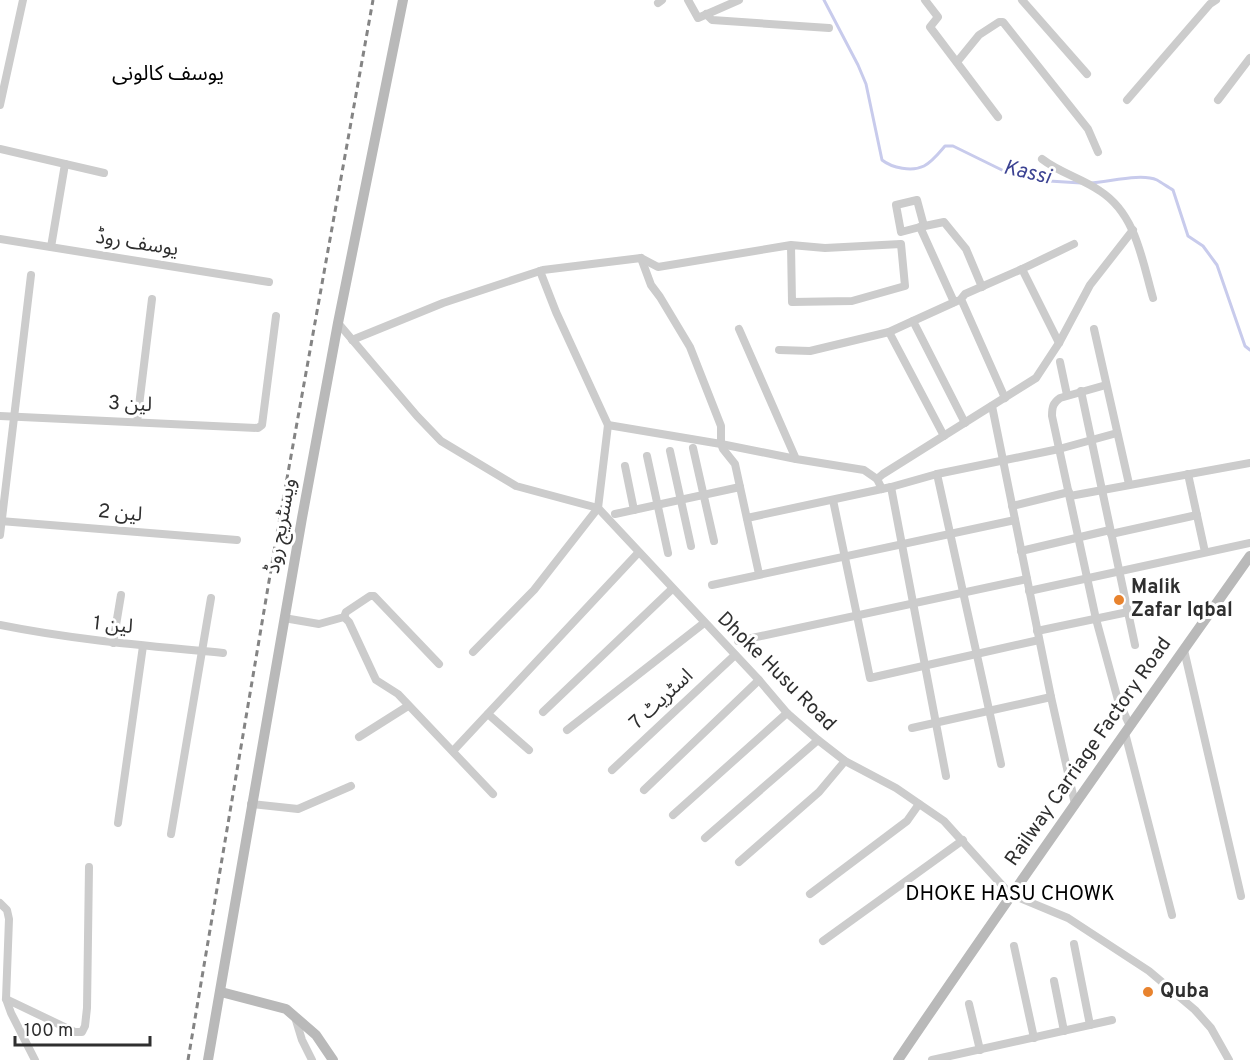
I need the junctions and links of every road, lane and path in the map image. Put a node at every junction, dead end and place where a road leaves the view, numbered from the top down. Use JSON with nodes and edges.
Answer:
{"nodes":[{"id":1,"x":23,"y":0,"type":"edge"},
{"id":2,"x":403,"y":0,"type":"edge"},
{"id":3,"x":688,"y":0,"type":"edge"},
{"id":4,"x":739,"y":0,"type":"edge"},
{"id":5,"x":925,"y":0,"type":"edge"},
{"id":6,"x":1022,"y":0,"type":"edge"},
{"id":7,"x":1216,"y":0,"type":"edge"},
{"id":8,"x":706,"y":14,"type":"junction"},
{"id":9,"x":829,"y":28,"type":"dead end"},
{"id":10,"x":1250,"y":57,"type":"edge"},
{"id":11,"x":4,"y":62,"type":"edge"},
{"id":12,"x":957,"y":62,"type":"junction"},
{"id":13,"x":1088,"y":74,"type":"dead end"},
{"id":14,"x":1126,"y":100,"type":"dead end"},
{"id":15,"x":1218,"y":100,"type":"dead end"},
{"id":16,"x":0,"y":105,"type":"edge"},
{"id":17,"x":998,"y":117,"type":"dead end"},
{"id":18,"x":0,"y":149,"type":"edge"},
{"id":19,"x":1098,"y":152,"type":"dead end"},
{"id":20,"x":1042,"y":159,"type":"dead end"},
{"id":21,"x":65,"y":164,"type":"junction"},
{"id":22,"x":104,"y":173,"type":"dead end"},
{"id":23,"x":922,"y":227,"type":"junction"},
{"id":24,"x":1133,"y":230,"type":"junction"},
{"id":25,"x":0,"y":239,"type":"edge"},
{"id":26,"x":1074,"y":244,"type":"dead end"},
{"id":27,"x":791,"y":245,"type":"junction"},
{"id":28,"x":51,"y":247,"type":"junction"},
{"id":29,"x":641,"y":258,"type":"junction"},
{"id":30,"x":1022,"y":269,"type":"junction"},
{"id":31,"x":540,"y":271,"type":"junction"},
{"id":32,"x":31,"y":275,"type":"dead end"},
{"id":33,"x":269,"y":282,"type":"dead end"},
{"id":34,"x":982,"y":287,"type":"junction"},
{"id":35,"x":152,"y":298,"type":"dead end"},
{"id":36,"x":1153,"y":298,"type":"dead end"},
{"id":37,"x":958,"y":300,"type":"junction"},
{"id":38,"x":276,"y":316,"type":"dead end"},
{"id":39,"x":913,"y":321,"type":"junction"},
{"id":40,"x":338,"y":322,"type":"junction"},
{"id":41,"x":739,"y":329,"type":"dead end"},
{"id":42,"x":1094,"y":329,"type":"dead end"},
{"id":43,"x":889,"y":332,"type":"junction"},
{"id":44,"x":352,"y":340,"type":"junction"},
{"id":45,"x":1059,"y":343,"type":"junction"},
{"id":46,"x":779,"y":350,"type":"dead end"},
{"id":47,"x":1060,"y":362,"type":"dead end"},
{"id":48,"x":1106,"y":385,"type":"junction"},
{"id":49,"x":1081,"y":391,"type":"junction"},
{"id":50,"x":1067,"y":395,"type":"junction"},
{"id":51,"x":1005,"y":398,"type":"junction"},
{"id":52,"x":992,"y":406,"type":"junction"},
{"id":53,"x":0,"y":416,"type":"edge"},
{"id":54,"x":14,"y":416,"type":"junction"},
{"id":55,"x":137,"y":422,"type":"junction"},
{"id":56,"x":965,"y":423,"type":"junction"},
{"id":57,"x":608,"y":425,"type":"junction"},
{"id":58,"x":1117,"y":433,"type":"junction"},
{"id":59,"x":944,"y":436,"type":"junction"},
{"id":60,"x":1091,"y":440,"type":"junction"},
{"id":61,"x":722,"y":444,"type":"junction"},
{"id":62,"x":693,"y":448,"type":"dead end"},
{"id":63,"x":1059,"y":449,"type":"junction"},
{"id":64,"x":670,"y":451,"type":"dead end"},
{"id":65,"x":647,"y":456,"type":"dead end"},
{"id":66,"x":796,"y":459,"type":"junction"},
{"id":67,"x":1003,"y":460,"type":"junction"},
{"id":68,"x":1250,"y":463,"type":"edge"},
{"id":69,"x":625,"y":466,"type":"dead end"},
{"id":70,"x":937,"y":474,"type":"junction"},
{"id":71,"x":1188,"y":474,"type":"junction"},
{"id":72,"x":877,"y":479,"type":"junction"},
{"id":73,"x":1129,"y":484,"type":"junction"},
{"id":74,"x":740,"y":487,"type":"junction"},
{"id":75,"x":891,"y":488,"type":"junction"},
{"id":76,"x":882,"y":489,"type":"junction"},
{"id":77,"x":1102,"y":490,"type":"junction"},
{"id":78,"x":704,"y":494,"type":"junction"},
{"id":79,"x":1069,"y":494,"type":"junction"},
{"id":80,"x":681,"y":500,"type":"junction"},
{"id":81,"x":833,"y":500,"type":"junction"},
{"id":82,"x":658,"y":504,"type":"junction"},
{"id":83,"x":1012,"y":506,"type":"junction"},
{"id":84,"x":598,"y":508,"type":"junction"},
{"id":85,"x":634,"y":510,"type":"junction"},
{"id":86,"x":615,"y":514,"type":"dead end"},
{"id":87,"x":1197,"y":515,"type":"junction"},
{"id":88,"x":747,"y":518,"type":"junction"},
{"id":89,"x":1015,"y":520,"type":"junction"},
{"id":90,"x":1,"y":521,"type":"edge"},
{"id":91,"x":1111,"y":532,"type":"junction"},
{"id":92,"x":950,"y":534,"type":"junction"},
{"id":93,"x":0,"y":536,"type":"edge"},
{"id":94,"x":1078,"y":537,"type":"junction"},
{"id":95,"x":237,"y":540,"type":"dead end"},
{"id":96,"x":714,"y":541,"type":"dead end"},
{"id":97,"x":1250,"y":543,"type":"edge"},
{"id":98,"x":902,"y":544,"type":"junction"},
{"id":99,"x":691,"y":546,"type":"dead end"},
{"id":100,"x":1021,"y":551,"type":"junction"},
{"id":101,"x":1205,"y":552,"type":"junction"},
{"id":102,"x":638,"y":553,"type":"junction"},
{"id":103,"x":668,"y":553,"type":"dead end"},
{"id":104,"x":844,"y":556,"type":"junction"},
{"id":105,"x":1250,"y":556,"type":"edge"},
{"id":106,"x":1119,"y":571,"type":"junction"},
{"id":107,"x":759,"y":574,"type":"junction"},
{"id":108,"x":1087,"y":578,"type":"junction"},
{"id":109,"x":1027,"y":579,"type":"junction"},
{"id":110,"x":712,"y":585,"type":"dead end"},
{"id":111,"x":672,"y":589,"type":"junction"},
{"id":112,"x":1029,"y":591,"type":"junction"},
{"id":113,"x":963,"y":593,"type":"junction"},
{"id":114,"x":121,"y":595,"type":"dead end"},
{"id":115,"x":211,"y":598,"type":"dead end"},
{"id":116,"x":913,"y":603,"type":"junction"},
{"id":117,"x":1128,"y":612,"type":"junction"},
{"id":118,"x":856,"y":616,"type":"junction"},
{"id":119,"x":344,"y":617,"type":"junction"},
{"id":120,"x":284,"y":618,"type":"junction"},
{"id":121,"x":1096,"y":619,"type":"junction"},
{"id":122,"x":704,"y":623,"type":"junction"},
{"id":123,"x":0,"y":625,"type":"edge"},
{"id":124,"x":1037,"y":631,"type":"junction"},
{"id":125,"x":1039,"y":640,"type":"junction"},
{"id":126,"x":738,"y":641,"type":"dead end"},
{"id":127,"x":112,"y":643,"type":"junction"},
{"id":128,"x":1135,"y":645,"type":"dead end"},
{"id":129,"x":143,"y":646,"type":"junction"},
{"id":130,"x":1184,"y":650,"type":"junction"},
{"id":131,"x":202,"y":651,"type":"junction"},
{"id":132,"x":223,"y":652,"type":"dead end"},
{"id":133,"x":473,"y":652,"type":"dead end"},
{"id":134,"x":976,"y":654,"type":"junction"},
{"id":135,"x":735,"y":655,"type":"junction"},
{"id":136,"x":439,"y":664,"type":"dead end"},
{"id":137,"x":925,"y":665,"type":"junction"},
{"id":138,"x":759,"y":680,"type":"junction"},
{"id":139,"x":1051,"y":697,"type":"junction"},
{"id":140,"x":408,"y":706,"type":"junction"},
{"id":141,"x":989,"y":710,"type":"junction"},
{"id":142,"x":543,"y":712,"type":"dead end"},
{"id":143,"x":787,"y":713,"type":"junction"},
{"id":144,"x":488,"y":714,"type":"junction"},
{"id":145,"x":936,"y":722,"type":"junction"},
{"id":146,"x":912,"y":728,"type":"dead end"},
{"id":147,"x":567,"y":730,"type":"dead end"},
{"id":148,"x":1128,"y":730,"type":"junction"},
{"id":149,"x":359,"y":737,"type":"dead end"},
{"id":150,"x":818,"y":740,"type":"junction"},
{"id":151,"x":529,"y":750,"type":"dead end"},
{"id":152,"x":453,"y":751,"type":"junction"},
{"id":153,"x":844,"y":761,"type":"junction"},
{"id":154,"x":1001,"y":764,"type":"dead end"},
{"id":155,"x":612,"y":770,"type":"dead end"},
{"id":156,"x":946,"y":776,"type":"dead end"},
{"id":157,"x":351,"y":786,"type":"dead end"},
{"id":158,"x":644,"y":790,"type":"dead end"},
{"id":159,"x":493,"y":794,"type":"dead end"},
{"id":160,"x":251,"y":804,"type":"junction"},
{"id":161,"x":919,"y":804,"type":"junction"},
{"id":162,"x":1075,"y":805,"type":"junction"},
{"id":163,"x":673,"y":815,"type":"dead end"},
{"id":164,"x":118,"y":823,"type":"dead end"},
{"id":165,"x":171,"y":834,"type":"dead end"},
{"id":166,"x":705,"y":838,"type":"dead end"},
{"id":167,"x":963,"y":840,"type":"junction"},
{"id":168,"x":739,"y":862,"type":"dead end"},
{"id":169,"x":90,"y":867,"type":"dead end"},
{"id":170,"x":810,"y":894,"type":"dead end"},
{"id":171,"x":1010,"y":894,"type":"junction"},
{"id":172,"x":1241,"y":896,"type":"dead end"},
{"id":173,"x":0,"y":903,"type":"edge"},
{"id":174,"x":1172,"y":915,"type":"dead end"},
{"id":175,"x":823,"y":940,"type":"dead end"},
{"id":176,"x":1074,"y":944,"type":"dead end"},
{"id":177,"x":1014,"y":946,"type":"dead end"},
{"id":178,"x":1054,"y":981,"type":"dead end"},
{"id":179,"x":221,"y":992,"type":"junction"},
{"id":180,"x":6,"y":999,"type":"junction"},
{"id":181,"x":969,"y":1004,"type":"dead end"},
{"id":182,"x":295,"y":1016,"type":"junction"},
{"id":183,"x":1112,"y":1020,"type":"dead end"},
{"id":184,"x":1090,"y":1025,"type":"junction"},
{"id":185,"x":1064,"y":1031,"type":"junction"},
{"id":186,"x":1034,"y":1038,"type":"junction"},
{"id":187,"x":980,"y":1050,"type":"junction"},
{"id":188,"x":35,"y":1060,"type":"edge"},
{"id":189,"x":208,"y":1060,"type":"edge"},
{"id":190,"x":312,"y":1060,"type":"edge"},
{"id":191,"x":333,"y":1060,"type":"edge"},
{"id":192,"x":898,"y":1060,"type":"edge"},
{"id":193,"x":932,"y":1060,"type":"edge"},
{"id":194,"x":1229,"y":1060,"type":"edge"}],
"edges":[{"from":1,"to":11,"type":"street"},
{"from":2,"to":40,"type":"main road","name":"ویسٹریج روڈ"},
{"from":3,"to":8,"type":"street"},
{"from":4,"to":8,"type":"street"},
{"from":5,"to":12,"type":"street"},
{"from":6,"to":13,"type":"street"},
{"from":7,"to":14,"type":"street"},
{"from":8,"to":9,"type":"street"},
{"from":10,"to":15,"type":"street"},
{"from":11,"to":16,"type":"street"},
{"from":12,"to":17,"type":"street"},
{"from":12,"to":19,"type":"street"},
{"from":18,"to":21,"type":"street"},
{"from":20,"to":24,"type":"street"},
{"from":21,"to":22,"type":"street"},
{"from":21,"to":28,"type":"street"},
{"from":23,"to":23,"type":"street"},
{"from":23,"to":34,"type":"street"},
{"from":23,"to":37,"type":"street"},
{"from":24,"to":36,"type":"street"},
{"from":24,"to":45,"type":"street"},
{"from":25,"to":28,"type":"street","name":"یوسف روڈ"},
{"from":26,"to":30,"type":"street"},
{"from":27,"to":27,"type":"street"},
{"from":27,"to":29,"type":"street"},
{"from":28,"to":33,"type":"street","name":"یوسف روڈ"},
{"from":29,"to":31,"type":"street"},
{"from":29,"to":61,"type":"street"},
{"from":30,"to":34,"type":"street"},
{"from":30,"to":45,"type":"street"},
{"from":31,"to":44,"type":"street"},
{"from":31,"to":57,"type":"street"},
{"from":32,"to":54,"type":"street"},
{"from":34,"to":37,"type":"street"},
{"from":35,"to":55,"type":"street"},
{"from":37,"to":39,"type":"street"},
{"from":37,"to":51,"type":"street"},
{"from":38,"to":55,"type":"street","name":"لین 3"},
{"from":39,"to":43,"type":"street"},
{"from":39,"to":56,"type":"street"},
{"from":40,"to":44,"type":"street"},
{"from":40,"to":120,"type":"main road","name":"ویسٹریج روڈ"},
{"from":41,"to":66,"type":"street"},
{"from":42,"to":48,"type":"street"},
{"from":43,"to":46,"type":"street"},
{"from":43,"to":59,"type":"street"},
{"from":44,"to":84,"type":"street"},
{"from":45,"to":51,"type":"street"},
{"from":47,"to":50,"type":"street"},
{"from":48,"to":49,"type":"street"},
{"from":48,"to":58,"type":"street"},
{"from":49,"to":50,"type":"street"},
{"from":49,"to":60,"type":"street"},
{"from":50,"to":63,"type":"street"},
{"from":51,"to":52,"type":"street"},
{"from":52,"to":56,"type":"street"},
{"from":52,"to":67,"type":"street"},
{"from":53,"to":54,"type":"street","name":"لین 3"},
{"from":54,"to":55,"type":"street","name":"لین 3"},
{"from":54,"to":90,"type":"street"},
{"from":56,"to":59,"type":"street"},
{"from":57,"to":61,"type":"street"},
{"from":57,"to":84,"type":"street"},
{"from":58,"to":60,"type":"street"},
{"from":58,"to":73,"type":"street"},
{"from":59,"to":72,"type":"street"},
{"from":60,"to":63,"type":"street"},
{"from":60,"to":77,"type":"street"},
{"from":61,"to":66,"type":"street"},
{"from":61,"to":74,"type":"street"},
{"from":62,"to":78,"type":"street"},
{"from":63,"to":67,"type":"street"},
{"from":63,"to":79,"type":"street"},
{"from":64,"to":80,"type":"street"},
{"from":65,"to":82,"type":"street"},
{"from":66,"to":72,"type":"street"},
{"from":67,"to":70,"type":"street"},
{"from":67,"to":83,"type":"street"},
{"from":68,"to":71,"type":"street"},
{"from":69,"to":85,"type":"street"},
{"from":70,"to":75,"type":"street"},
{"from":70,"to":92,"type":"street"},
{"from":71,"to":73,"type":"street"},
{"from":71,"to":87,"type":"street"},
{"from":72,"to":76,"type":"street"},
{"from":73,"to":77,"type":"street"},
{"from":74,"to":78,"type":"street"},
{"from":74,"to":88,"type":"street"},
{"from":75,"to":76,"type":"street"},
{"from":75,"to":98,"type":"street"},
{"from":76,"to":81,"type":"street"},
{"from":77,"to":79,"type":"street"},
{"from":77,"to":91,"type":"street"},
{"from":78,"to":80,"type":"street"},
{"from":78,"to":96,"type":"street"},
{"from":79,"to":83,"type":"street"},
{"from":79,"to":94,"type":"street"},
{"from":80,"to":82,"type":"street"},
{"from":80,"to":99,"type":"street"},
{"from":81,"to":88,"type":"street"},
{"from":81,"to":104,"type":"street"},
{"from":82,"to":85,"type":"street"},
{"from":82,"to":103,"type":"street"},
{"from":83,"to":89,"type":"street"},
{"from":84,"to":102,"type":"street","name":"Dhoke Husu Road"},
{"from":84,"to":133,"type":"street"},
{"from":85,"to":86,"type":"street"},
{"from":87,"to":91,"type":"street"},
{"from":87,"to":101,"type":"street"},
{"from":88,"to":107,"type":"street"},
{"from":89,"to":92,"type":"street"},
{"from":89,"to":100,"type":"street"},
{"from":90,"to":93,"type":"street"},
{"from":90,"to":95,"type":"street","name":"لین 2"},
{"from":91,"to":94,"type":"street"},
{"from":91,"to":106,"type":"street"},
{"from":92,"to":98,"type":"street"},
{"from":92,"to":113,"type":"street"},
{"from":94,"to":100,"type":"street"},
{"from":94,"to":108,"type":"street"},
{"from":97,"to":101,"type":"street"},
{"from":98,"to":104,"type":"street"},
{"from":98,"to":116,"type":"street"},
{"from":100,"to":109,"type":"street"},
{"from":101,"to":106,"type":"street"},
{"from":102,"to":111,"type":"street","name":"Dhoke Husu Road"},
{"from":102,"to":144,"type":"street"},
{"from":104,"to":107,"type":"street"},
{"from":104,"to":118,"type":"street"},
{"from":105,"to":130,"type":"main road","name":"Railway Carriage Factory Road"},
{"from":106,"to":108,"type":"street"},
{"from":106,"to":117,"type":"street"},
{"from":107,"to":110,"type":"street"},
{"from":108,"to":112,"type":"street"},
{"from":108,"to":121,"type":"street"},
{"from":109,"to":112,"type":"street"},
{"from":109,"to":113,"type":"street"},
{"from":111,"to":122,"type":"street","name":"Dhoke Husu Road"},
{"from":111,"to":142,"type":"street"},
{"from":112,"to":124,"type":"street"},
{"from":113,"to":116,"type":"street"},
{"from":113,"to":134,"type":"street"},
{"from":114,"to":127,"type":"street"},
{"from":115,"to":131,"type":"street"},
{"from":116,"to":118,"type":"street"},
{"from":116,"to":137,"type":"street"},
{"from":117,"to":121,"type":"street"},
{"from":117,"to":128,"type":"street"},
{"from":118,"to":126,"type":"street"},
{"from":118,"to":137,"type":"street"},
{"from":119,"to":120,"type":"street"},
{"from":119,"to":136,"type":"street"},
{"from":119,"to":140,"type":"street"},
{"from":120,"to":160,"type":"main road","name":"ویسٹریج روڈ"},
{"from":121,"to":124,"type":"street"},
{"from":121,"to":148,"type":"street"},
{"from":122,"to":135,"type":"street","name":"Dhoke Husu Road"},
{"from":122,"to":147,"type":"street"},
{"from":123,"to":127,"type":"street","name":"لین 1"},
{"from":124,"to":125,"type":"street"},
{"from":125,"to":134,"type":"street"},
{"from":125,"to":139,"type":"street"},
{"from":127,"to":129,"type":"street","name":"لین 1"},
{"from":129,"to":131,"type":"street","name":"لین 1"},
{"from":129,"to":164,"type":"street"},
{"from":130,"to":148,"type":"main road","name":"Railway Carriage Factory Road"},
{"from":130,"to":172,"type":"street"},
{"from":131,"to":132,"type":"street","name":"لین 1"},
{"from":131,"to":165,"type":"street"},
{"from":134,"to":137,"type":"street"},
{"from":134,"to":141,"type":"street"},
{"from":135,"to":138,"type":"street","name":"Dhoke Husu Road"},
{"from":135,"to":155,"type":"street","name":"اسٹریٹ 7"},
{"from":137,"to":145,"type":"street"},
{"from":138,"to":143,"type":"street","name":"Dhoke Husu Road"},
{"from":138,"to":158,"type":"street"},
{"from":139,"to":141,"type":"street"},
{"from":139,"to":162,"type":"street"},
{"from":140,"to":149,"type":"street"},
{"from":140,"to":152,"type":"street"},
{"from":141,"to":145,"type":"street"},
{"from":141,"to":154,"type":"street"},
{"from":143,"to":150,"type":"street","name":"Dhoke Husu Road"},
{"from":143,"to":163,"type":"street"},
{"from":144,"to":151,"type":"street"},
{"from":144,"to":152,"type":"street"},
{"from":145,"to":146,"type":"street"},
{"from":145,"to":156,"type":"street"},
{"from":148,"to":162,"type":"main road","name":"Railway Carriage Factory Road"},
{"from":148,"to":174,"type":"street"},
{"from":150,"to":153,"type":"street","name":"Dhoke Husu Road"},
{"from":150,"to":166,"type":"street"},
{"from":152,"to":159,"type":"street"},
{"from":153,"to":161,"type":"street","name":"Dhoke Husu Road"},
{"from":153,"to":168,"type":"street"},
{"from":157,"to":160,"type":"street"},
{"from":160,"to":179,"type":"main road","name":"ویسٹریج روڈ"},
{"from":161,"to":167,"type":"street","name":"Dhoke Husu Road"},
{"from":161,"to":170,"type":"street"},
{"from":162,"to":171,"type":"main road","name":"Railway Carriage Factory Road"},
{"from":167,"to":171,"type":"street","name":"Dhoke Husu Road"},
{"from":167,"to":175,"type":"street"},
{"from":169,"to":180,"type":"street"},
{"from":171,"to":192,"type":"main road","name":"Railway Carriage Factory Road"},
{"from":171,"to":194,"type":"street","name":"Dhoke Husu Road"},
{"from":173,"to":180,"type":"street"},
{"from":176,"to":184,"type":"street"},
{"from":177,"to":186,"type":"street"},
{"from":178,"to":185,"type":"street"},
{"from":179,"to":182,"type":"main road"},
{"from":179,"to":189,"type":"main road","name":"ویسٹریج روڈ"},
{"from":180,"to":188,"type":"street"},
{"from":181,"to":187,"type":"street"},
{"from":182,"to":190,"type":"street"},
{"from":182,"to":191,"type":"main road"},
{"from":183,"to":184,"type":"street"},
{"from":184,"to":185,"type":"street"},
{"from":185,"to":186,"type":"street"},
{"from":186,"to":187,"type":"street"},
{"from":187,"to":193,"type":"street"}]}
